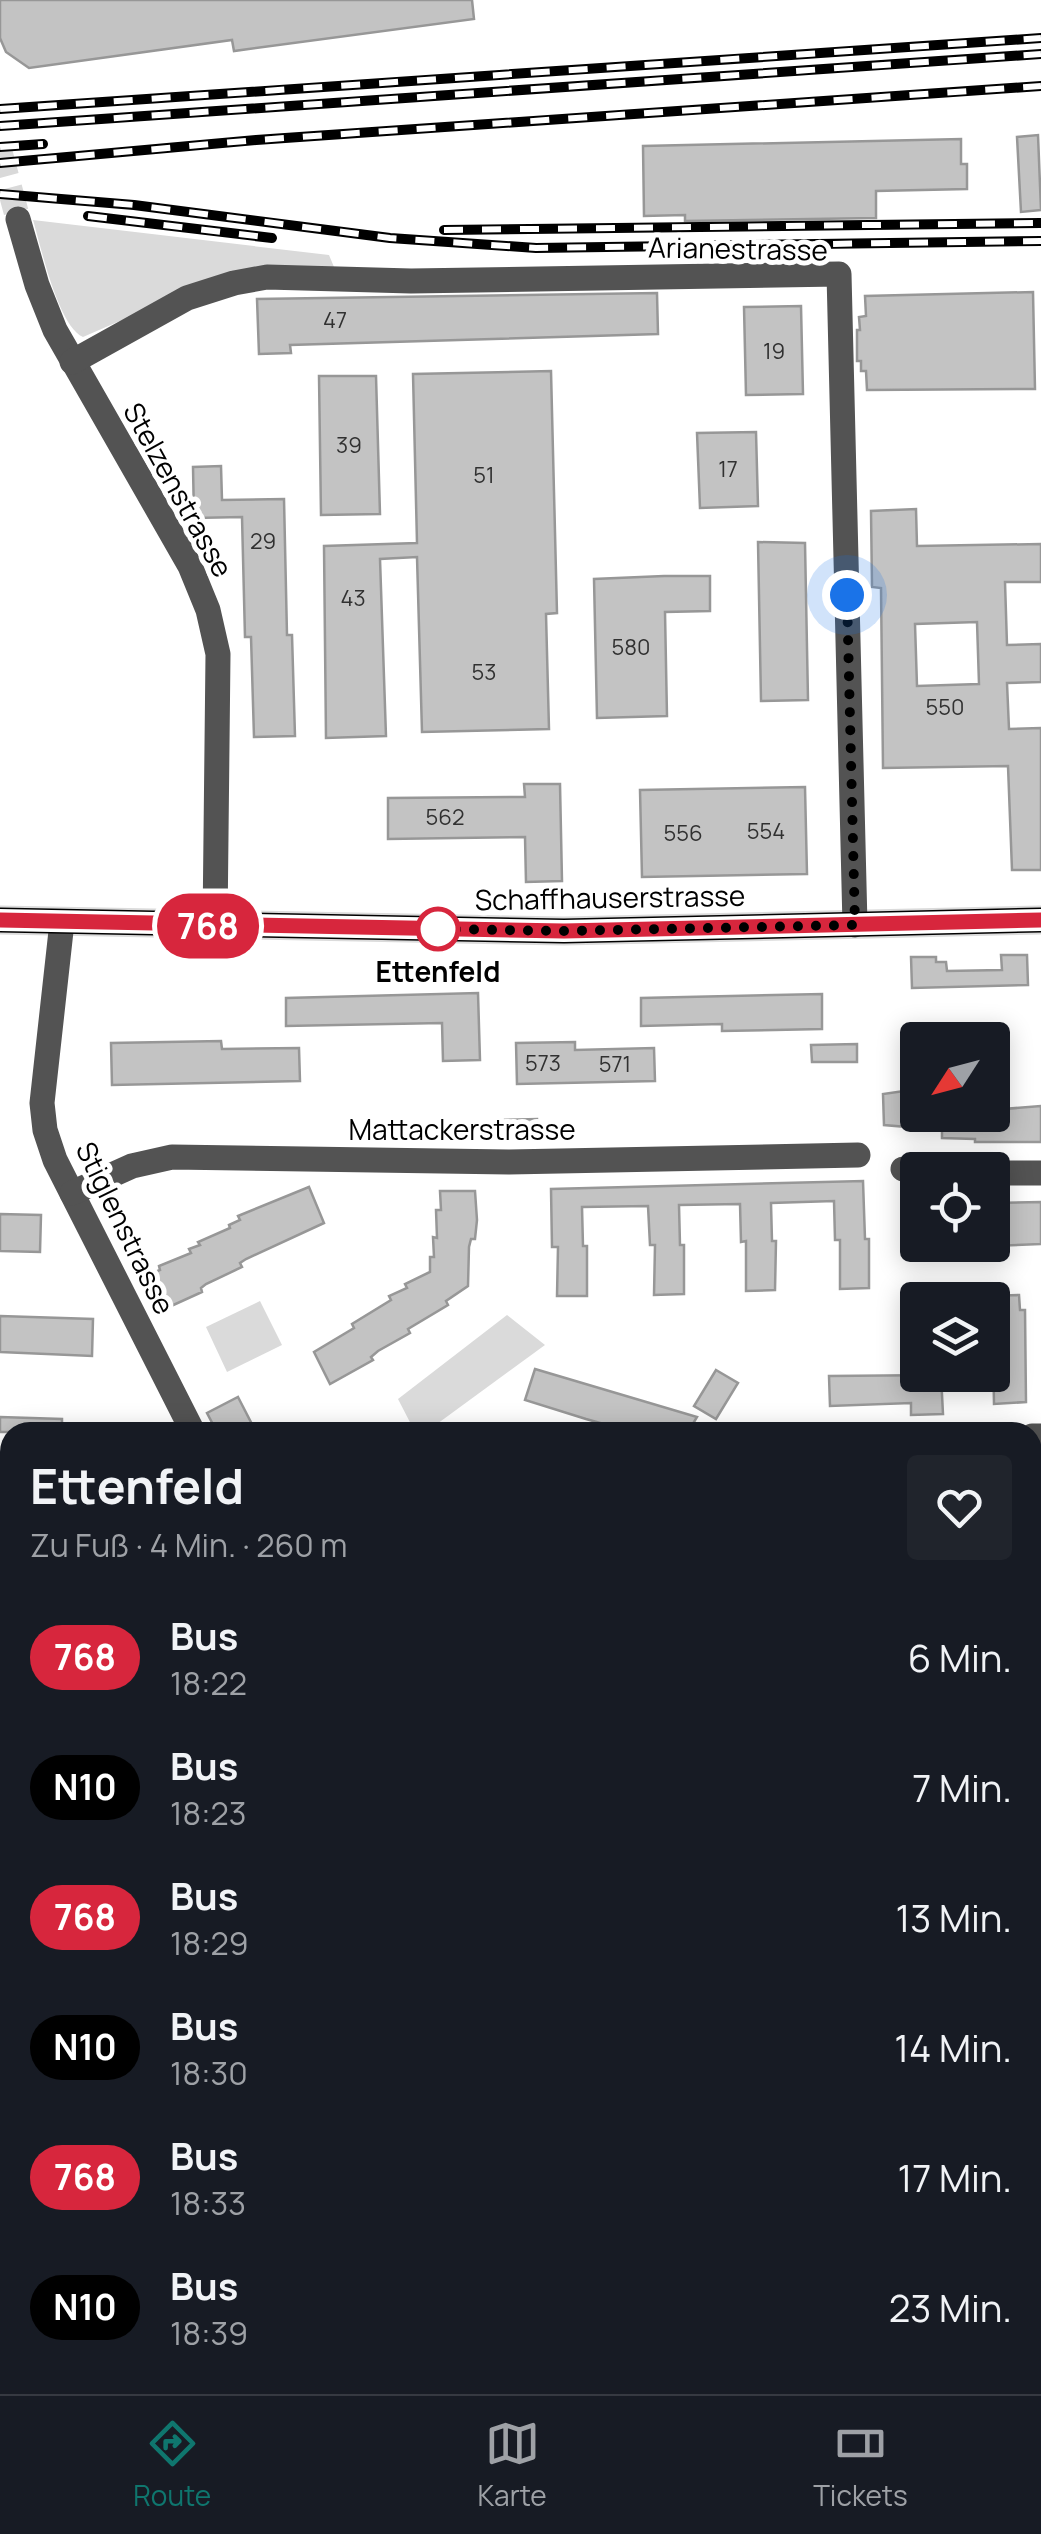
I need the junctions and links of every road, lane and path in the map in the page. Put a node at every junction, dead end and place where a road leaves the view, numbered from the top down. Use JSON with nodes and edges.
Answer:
{"nodes":[{"id":1,"x":18,"y":219,"type":"tunnel mouth"},
{"id":2,"x":72,"y":362,"type":"junction"},
{"id":3,"x":0,"y":920,"type":"edge"},
{"id":4,"x":1041,"y":920,"type":"edge"},
{"id":5,"x":62,"y":922,"type":"junction"},
{"id":6,"x":855,"y":925,"type":"junction"},
{"id":7,"x":215,"y":926,"type":"junction"},
{"id":8,"x":858,"y":1155,"type":"dead end"},
{"id":9,"x":1010,"y":1173,"type":"edge"},
{"id":10,"x":1041,"y":1173,"type":"edge"},
{"id":11,"x":72,"y":1193,"type":"junction"},
{"id":12,"x":188,"y":1422,"type":"edge"}],
"edges":[{"from":1,"to":2,"type":"street","name":"Stelzenstrasse"},
{"from":2,"to":6,"type":"street","name":"Arianestrasse"},
{"from":2,"to":7,"type":"street","name":"Stelzenstrasse"},
{"from":3,"to":5,"type":"main road","name":"Schaffhauserstrasse"},
{"from":4,"to":6,"type":"main road","name":"Schaffhauserstrasse"},
{"from":5,"to":7,"type":"main road","name":"Schaffhauserstrasse"},
{"from":5,"to":11,"type":"street","name":"Stiglenstrasse"},
{"from":6,"to":7,"type":"main road","name":"Schaffhauserstrasse"},
{"from":8,"to":11,"type":"street","name":"Mattackerstrasse"},
{"from":9,"to":10,"type":"street"},
{"from":11,"to":12,"type":"street","name":"Stiglenstrasse"}]}
